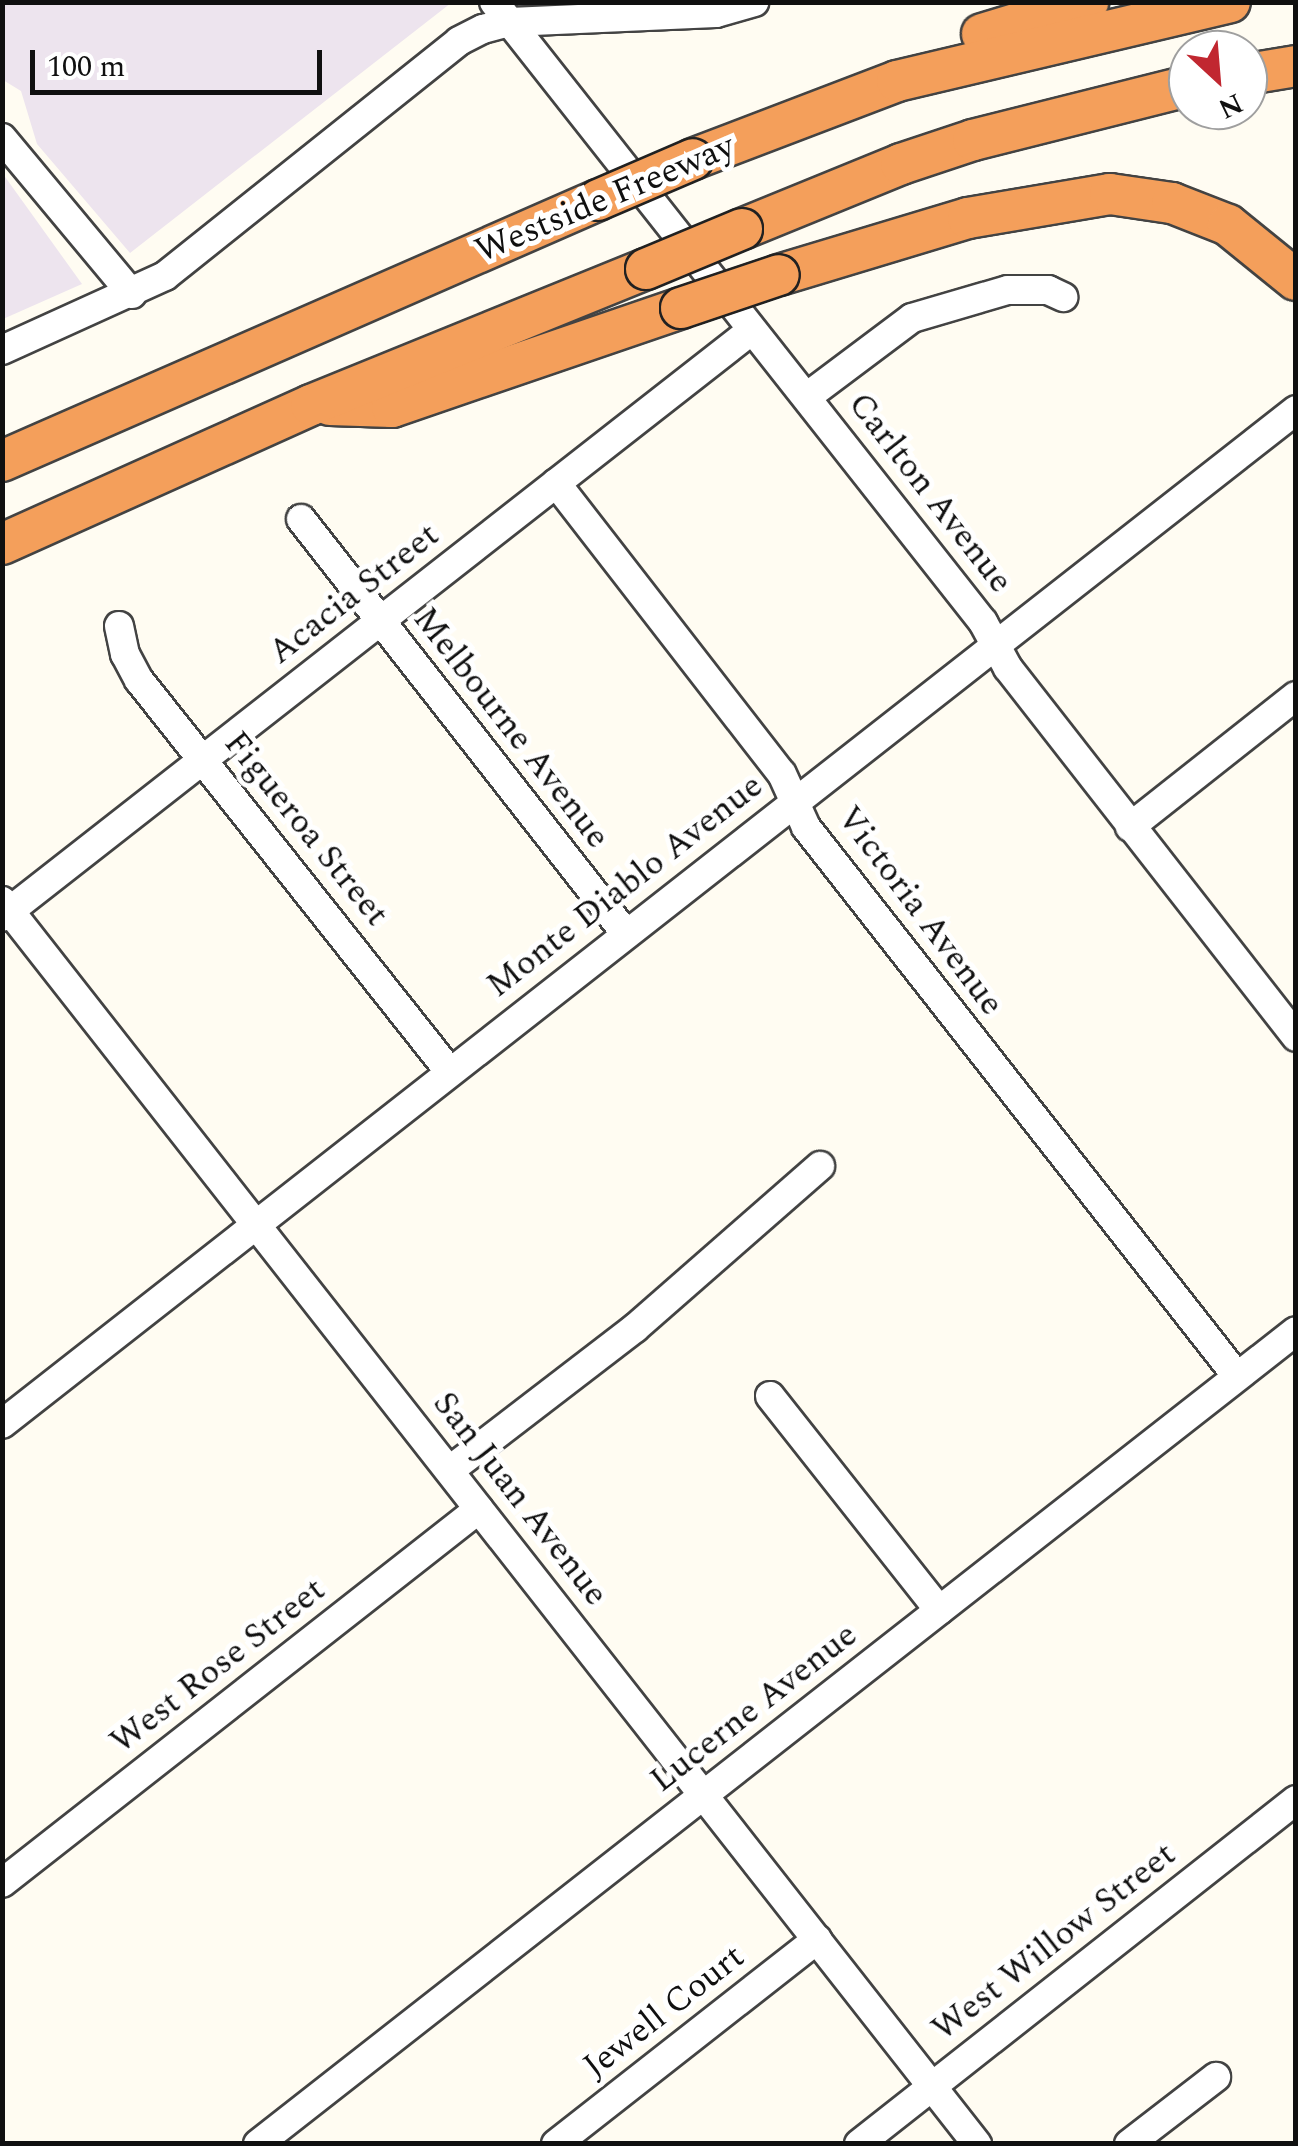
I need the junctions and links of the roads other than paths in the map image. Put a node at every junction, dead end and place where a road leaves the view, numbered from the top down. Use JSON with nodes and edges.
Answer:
{"nodes":[{"id":1,"x":754,"y":2,"type":"edge"},
{"id":2,"x":1088,"y":2,"type":"edge"},
{"id":3,"x":1230,"y":2,"type":"edge"},
{"id":4,"x":502,"y":12,"type":"edge"},
{"id":5,"x":1296,"y":66,"type":"edge"},
{"id":6,"x":1268,"y":71,"type":"edge"},
{"id":7,"x":897,"y":81,"type":"junction"},
{"id":8,"x":1168,"y":91,"type":"edge"},
{"id":9,"x":2,"y":138,"type":"edge"},
{"id":10,"x":1296,"y":280,"type":"edge"},
{"id":11,"x":132,"y":294,"type":"junction"},
{"id":12,"x":1063,"y":297,"type":"dead end"},
{"id":13,"x":752,"y":330,"type":"junction"},
{"id":14,"x":2,"y":350,"type":"edge"},
{"id":15,"x":808,"y":396,"type":"junction"},
{"id":16,"x":311,"y":405,"type":"junction"},
{"id":17,"x":1296,"y":410,"type":"edge"},
{"id":18,"x":2,"y":461,"type":"edge"},
{"id":19,"x":556,"y":483,"type":"junction"},
{"id":20,"x":301,"y":520,"type":"dead end"},
{"id":21,"x":2,"y":544,"type":"edge"},
{"id":22,"x":380,"y":621,"type":"junction"},
{"id":23,"x":119,"y":626,"type":"dead end"},
{"id":24,"x":996,"y":644,"type":"junction"},
{"id":25,"x":1296,"y":696,"type":"edge"},
{"id":26,"x":204,"y":760,"type":"junction"},
{"id":27,"x":795,"y":801,"type":"junction"},
{"id":28,"x":1130,"y":827,"type":"junction"},
{"id":29,"x":5,"y":910,"type":"edge"},
{"id":30,"x":626,"y":934,"type":"junction"},
{"id":31,"x":1292,"y":1026,"type":"edge"},
{"id":32,"x":450,"y":1072,"type":"junction"},
{"id":33,"x":820,"y":1166,"type":"dead end"},
{"id":34,"x":257,"y":1223,"type":"junction"},
{"id":35,"x":1296,"y":1331,"type":"edge"},
{"id":36,"x":1237,"y":1376,"type":"junction"},
{"id":37,"x":770,"y":1396,"type":"dead end"},
{"id":38,"x":2,"y":1424,"type":"edge"},
{"id":39,"x":450,"y":1470,"type":"junction"},
{"id":40,"x":479,"y":1508,"type":"junction"},
{"id":41,"x":939,"y":1610,"type":"junction"},
{"id":42,"x":704,"y":1795,"type":"junction"},
{"id":43,"x":1296,"y":1800,"type":"edge"},
{"id":44,"x":2,"y":1882,"type":"edge"},
{"id":45,"x":818,"y":1939,"type":"junction"},
{"id":46,"x":1216,"y":2077,"type":"dead end"},
{"id":47,"x":932,"y":2086,"type":"junction"},
{"id":48,"x":258,"y":2144,"type":"edge"},
{"id":49,"x":556,"y":2144,"type":"edge"},
{"id":50,"x":859,"y":2144,"type":"edge"},
{"id":51,"x":977,"y":2144,"type":"edge"},
{"id":52,"x":1130,"y":2144,"type":"edge"}],
"edges":[{"from":1,"to":4,"type":"street"},
{"from":2,"to":7,"type":"highway"},
{"from":3,"to":7,"type":"highway","name":"Westside Freeway"},
{"from":4,"to":11,"type":"street"},
{"from":4,"to":13,"type":"street","name":"Carlton Avenue"},
{"from":5,"to":6,"type":"highway"},
{"from":7,"to":18,"type":"highway","name":"Westside Freeway","bridge":true},
{"from":8,"to":16,"type":"highway","bridge":true},
{"from":9,"to":11,"type":"street"},
{"from":10,"to":16,"type":"highway","bridge":true},
{"from":11,"to":14,"type":"street"},
{"from":12,"to":15,"type":"street"},
{"from":13,"to":15,"type":"street","name":"Carlton Avenue"},
{"from":13,"to":19,"type":"street","name":"Acacia Street"},
{"from":15,"to":24,"type":"street","name":"Carlton Avenue"},
{"from":16,"to":21,"type":"highway"},
{"from":17,"to":24,"type":"street","name":"Monte Diablo Avenue"},
{"from":19,"to":22,"type":"street","name":"Acacia Street"},
{"from":19,"to":27,"type":"street","name":"Victoria Avenue"},
{"from":20,"to":22,"type":"street","name":"Melbourne Avenue"},
{"from":22,"to":26,"type":"street","name":"Acacia Street"},
{"from":22,"to":30,"type":"street","name":"Melbourne Avenue"},
{"from":23,"to":26,"type":"street","name":"Figueroa Street"},
{"from":24,"to":27,"type":"street","name":"Monte Diablo Avenue"},
{"from":24,"to":28,"type":"street","name":"Carlton Avenue"},
{"from":25,"to":28,"type":"street"},
{"from":26,"to":29,"type":"street","name":"Acacia Street"},
{"from":26,"to":32,"type":"street","name":"Figueroa Street"},
{"from":27,"to":30,"type":"street","name":"Monte Diablo Avenue"},
{"from":27,"to":36,"type":"street","name":"Victoria Avenue"},
{"from":28,"to":31,"type":"street","name":"Carlton Avenue"},
{"from":29,"to":34,"type":"street","name":"San Juan Avenue"},
{"from":30,"to":32,"type":"street","name":"Monte Diablo Avenue"},
{"from":32,"to":34,"type":"street","name":"Monte Diablo Avenue"},
{"from":33,"to":39,"type":"street"},
{"from":34,"to":38,"type":"street","name":"Monte Diablo Avenue"},
{"from":34,"to":39,"type":"street","name":"San Juan Avenue"},
{"from":35,"to":36,"type":"street","name":"Lucerne Avenue"},
{"from":36,"to":41,"type":"street","name":"Lucerne Avenue"},
{"from":37,"to":41,"type":"street"},
{"from":39,"to":40,"type":"street","name":"San Juan Avenue"},
{"from":40,"to":42,"type":"street","name":"San Juan Avenue"},
{"from":40,"to":44,"type":"street","name":"West Rose Street"},
{"from":41,"to":42,"type":"street","name":"Lucerne Avenue"},
{"from":42,"to":45,"type":"street","name":"San Juan Avenue"},
{"from":42,"to":48,"type":"street","name":"Lucerne Avenue"},
{"from":43,"to":47,"type":"street","name":"West Willow Street"},
{"from":45,"to":47,"type":"street","name":"San Juan Avenue"},
{"from":45,"to":49,"type":"street","name":"Jewell Court"},
{"from":46,"to":52,"type":"street"},
{"from":47,"to":50,"type":"street","name":"West Willow Street"},
{"from":47,"to":51,"type":"street","name":"San Juan Avenue"}]}
